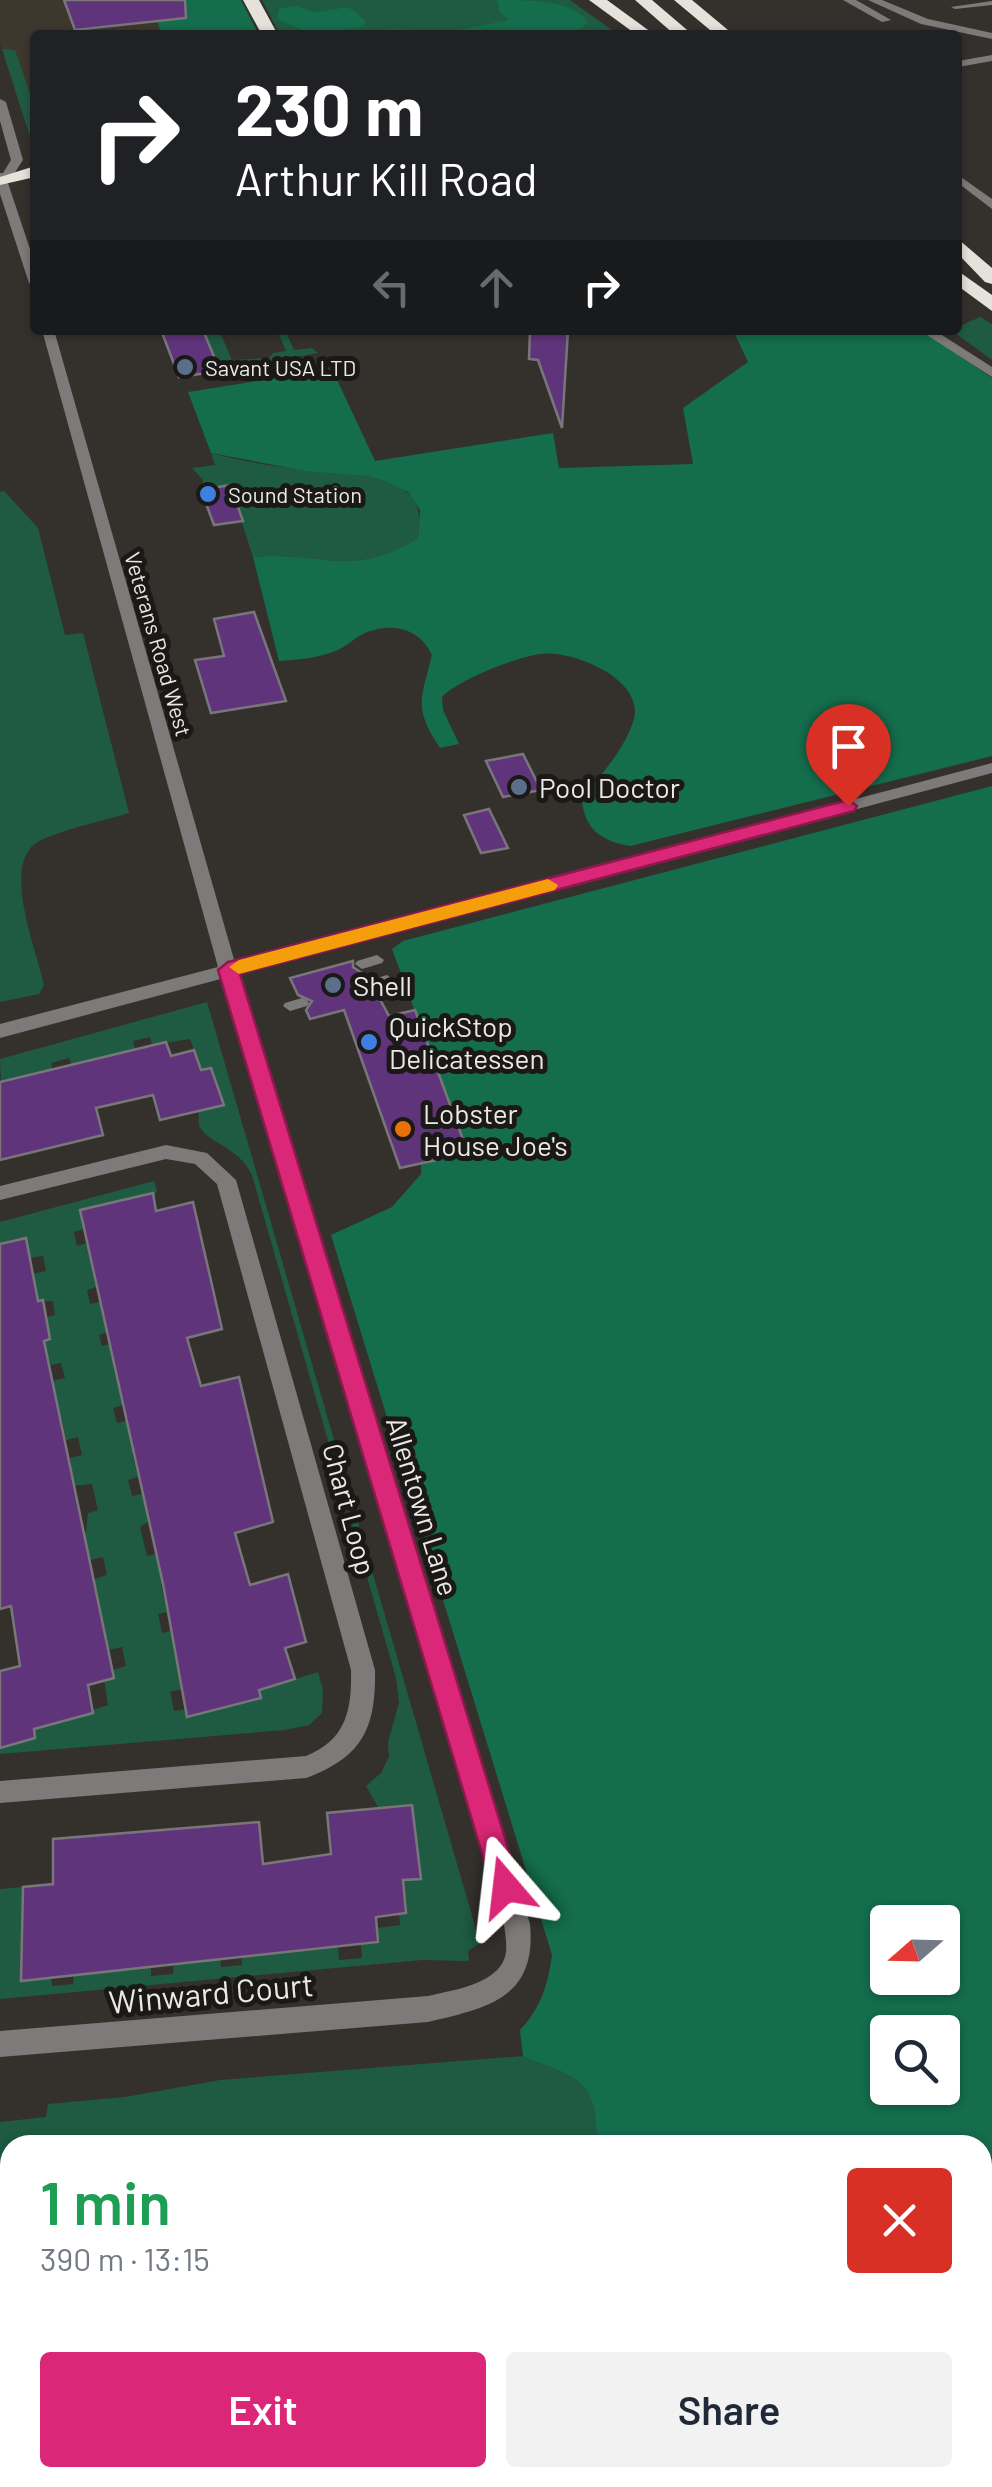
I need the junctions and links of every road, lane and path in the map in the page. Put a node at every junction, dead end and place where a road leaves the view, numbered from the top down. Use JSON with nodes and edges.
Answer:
{"nodes":[{"id":1,"x":251,"y":0,"type":"edge"},
{"id":2,"x":598,"y":0,"type":"edge"},
{"id":3,"x":606,"y":0,"type":"edge"},
{"id":4,"x":643,"y":0,"type":"edge"},
{"id":5,"x":672,"y":0,"type":"edge"},
{"id":6,"x":682,"y":0,"type":"edge"},
{"id":7,"x":848,"y":0,"type":"edge"},
{"id":8,"x":872,"y":0,"type":"edge"},
{"id":9,"x":992,"y":3,"type":"edge"},
{"id":10,"x":955,"y":7,"type":"dead end"},
{"id":11,"x":973,"y":15,"type":"dead end"},
{"id":12,"x":960,"y":18,"type":"dead end"},
{"id":13,"x":267,"y":30,"type":"edge"},
{"id":14,"x":642,"y":30,"type":"edge"},
{"id":15,"x":643,"y":30,"type":"edge"},
{"id":16,"x":680,"y":30,"type":"edge"},
{"id":17,"x":710,"y":30,"type":"edge"},
{"id":18,"x":720,"y":30,"type":"edge"},
{"id":19,"x":918,"y":30,"type":"edge"},
{"id":20,"x":943,"y":30,"type":"edge"},
{"id":21,"x":962,"y":33,"type":"edge"},
{"id":22,"x":992,"y":36,"type":"edge"},
{"id":23,"x":962,"y":41,"type":"edge"},
{"id":24,"x":992,"y":45,"type":"edge"},
{"id":25,"x":992,"y":58,"type":"edge"},
{"id":26,"x":962,"y":63,"type":"edge"},
{"id":27,"x":0,"y":102,"type":"edge"},
{"id":28,"x":30,"y":173,"type":"edge"},
{"id":29,"x":1,"y":179,"type":"edge"},
{"id":30,"x":962,"y":181,"type":"edge"},
{"id":31,"x":11,"y":201,"type":"edge"},
{"id":32,"x":992,"y":205,"type":"edge"},
{"id":33,"x":962,"y":248,"type":"edge"},
{"id":34,"x":962,"y":257,"type":"edge"},
{"id":35,"x":30,"y":266,"type":"edge"},
{"id":36,"x":962,"y":280,"type":"edge"},
{"id":37,"x":992,"y":280,"type":"edge"},
{"id":38,"x":992,"y":305,"type":"edge"},
{"id":39,"x":49,"y":335,"type":"edge"},
{"id":40,"x":933,"y":335,"type":"edge"},
{"id":41,"x":992,"y":372,"type":"edge"},
{"id":42,"x":992,"y":768,"type":"edge"},
{"id":43,"x":377,"y":960,"type":"dead end"},
{"id":44,"x":362,"y":964,"type":"dead end"},
{"id":45,"x":228,"y":970,"type":"junction"},
{"id":46,"x":0,"y":1031,"type":"edge"},
{"id":47,"x":0,"y":1193,"type":"edge"},
{"id":48,"x":0,"y":1792,"type":"edge"},
{"id":49,"x":428,"y":2009,"type":"joint"},
{"id":50,"x":0,"y":2044,"type":"edge"}],
"edges":[{"from":1,"to":13,"type":"highway"},
{"from":2,"to":14,"type":"highway"},
{"from":3,"to":15,"type":"highway"},
{"from":4,"to":16,"type":"highway"},
{"from":5,"to":17,"type":"highway"},
{"from":6,"to":18,"type":"highway"},
{"from":7,"to":19,"type":"street"},
{"from":8,"to":20,"type":"street"},
{"from":9,"to":10,"type":"lane"},
{"from":11,"to":12,"type":"lane"},
{"from":21,"to":22,"type":"street"},
{"from":23,"to":24,"type":"street"},
{"from":25,"to":26,"type":"street"},
{"from":27,"to":29,"type":"street"},
{"from":28,"to":29,"type":"highway"},
{"from":29,"to":31,"type":"street"},
{"from":30,"to":32,"type":"street"},
{"from":31,"to":35,"type":"street"},
{"from":33,"to":37,"type":"highway"},
{"from":34,"to":37,"type":"highway"},
{"from":36,"to":38,"type":"highway"},
{"from":39,"to":45,"type":"street","name":"Veterans Road West"},
{"from":40,"to":41,"type":"street"},
{"from":42,"to":45,"type":"street"},
{"from":43,"to":44,"type":"lane"},
{"from":45,"to":46,"type":"street"},
{"from":45,"to":49,"type":"street","name":"Allentown Lane"},
{"from":47,"to":48,"type":"street","name":"Chart Loop"},
{"from":49,"to":50,"type":"street","name":"Winward Court"}]}
